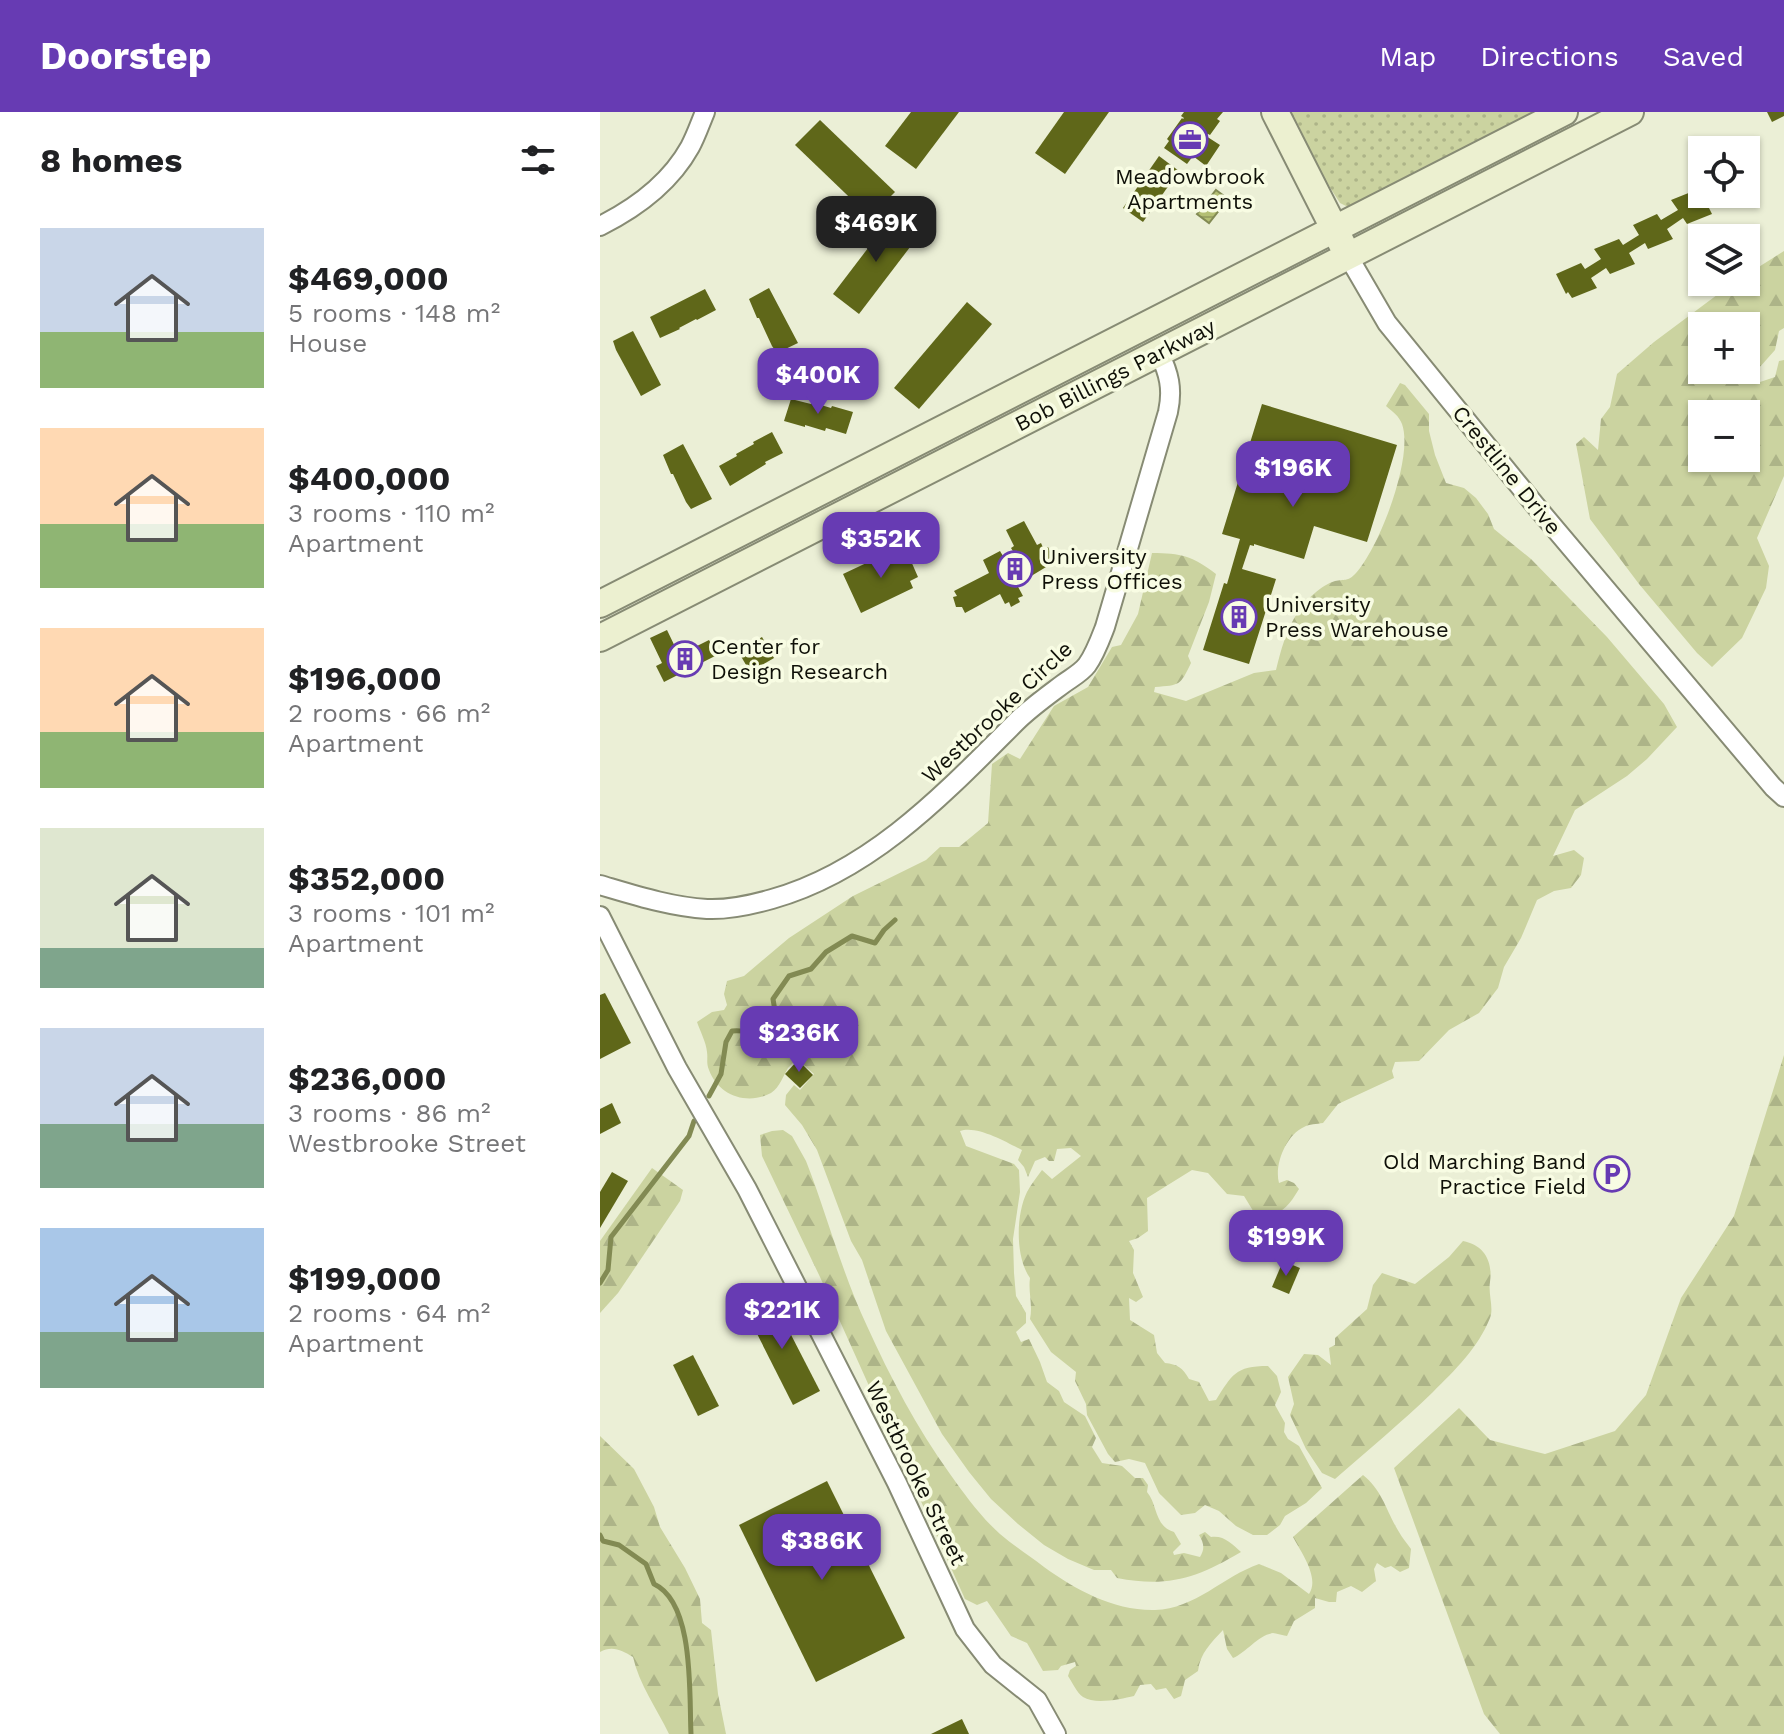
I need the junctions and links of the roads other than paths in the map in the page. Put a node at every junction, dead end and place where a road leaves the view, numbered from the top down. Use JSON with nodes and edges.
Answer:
{"nodes":[{"id":1,"x":705,"y":112,"type":"edge"},
{"id":2,"x":1275,"y":112,"type":"edge"},
{"id":3,"x":1564,"y":112,"type":"edge"},
{"id":4,"x":1630,"y":112,"type":"edge"},
{"id":5,"x":600,"y":226,"type":"edge"},
{"id":6,"x":1334,"y":230,"type":"junction"},
{"id":7,"x":1348,"y":256,"type":"junction"},
{"id":8,"x":1159,"y":353,"type":"junction"},
{"id":9,"x":600,"y":604,"type":"edge"},
{"id":10,"x":600,"y":638,"type":"edge"},
{"id":11,"x":1784,"y":797,"type":"edge"},
{"id":12,"x":600,"y":885,"type":"edge"},
{"id":13,"x":600,"y":916,"type":"edge"},
{"id":14,"x":1056,"y":1734,"type":"edge"}],
"edges":[{"from":1,"to":5,"type":"street"},
{"from":2,"to":6,"type":"main road","name":"Crestline Drive"},
{"from":3,"to":6,"type":"main road","name":"Bob Billings Parkway"},
{"from":4,"to":7,"type":"main road","name":"Bob Billings Parkway"},
{"from":6,"to":7,"type":"main road","name":"Crestline Drive"},
{"from":6,"to":9,"type":"main road","name":"Bob Billings Parkway"},
{"from":7,"to":8,"type":"main road","name":"Bob Billings Parkway"},
{"from":7,"to":11,"type":"street","name":"Crestline Drive"},
{"from":8,"to":10,"type":"main road","name":"Bob Billings Parkway"},
{"from":8,"to":12,"type":"street","name":"Westbrooke Circle"},
{"from":13,"to":14,"type":"street","name":"Westbrooke Street"}]}
